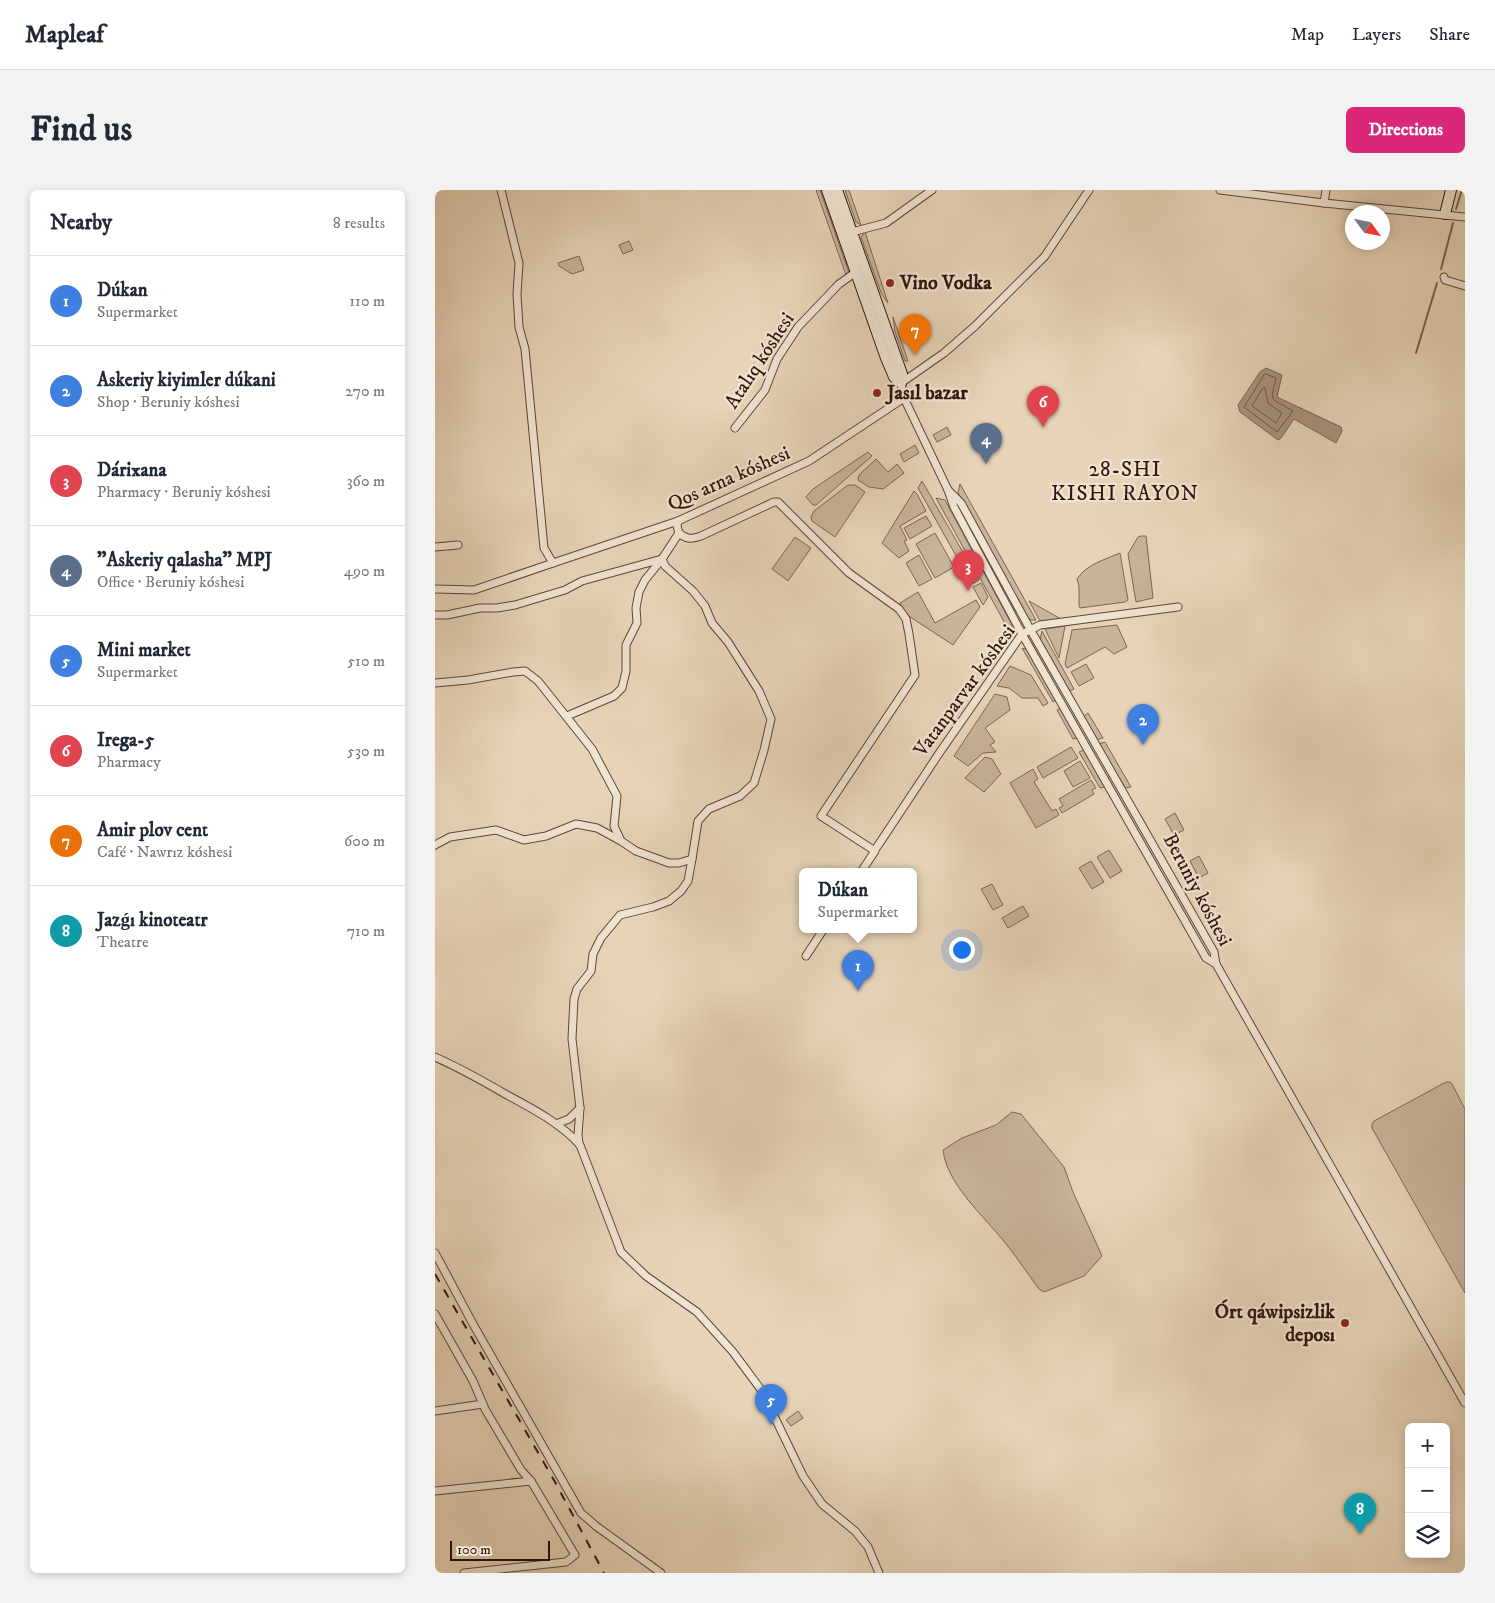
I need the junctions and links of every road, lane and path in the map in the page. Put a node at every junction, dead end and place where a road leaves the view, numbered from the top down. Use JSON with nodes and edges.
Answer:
{"nodes":[{"id":1,"x":501,"y":190,"type":"edge"},
{"id":2,"x":827,"y":190,"type":"edge"},
{"id":3,"x":837,"y":190,"type":"edge"},
{"id":4,"x":932,"y":190,"type":"edge"},
{"id":5,"x":1089,"y":190,"type":"edge"},
{"id":6,"x":1220,"y":190,"type":"edge"},
{"id":7,"x":1325,"y":190,"type":"edge"},
{"id":8,"x":1451,"y":190,"type":"edge"},
{"id":9,"x":1324,"y":203,"type":"junction"},
{"id":10,"x":1445,"y":214,"type":"junction"},
{"id":11,"x":1465,"y":216,"type":"edge"},
{"id":12,"x":852,"y":232,"type":"junction"},
{"id":13,"x":856,"y":272,"type":"junction"},
{"id":14,"x":1445,"y":277,"type":"dead end"},
{"id":15,"x":1465,"y":286,"type":"edge"},
{"id":16,"x":901,"y":383,"type":"junction"},
{"id":17,"x":904,"y":398,"type":"junction"},
{"id":18,"x":735,"y":428,"type":"dead end"},
{"id":19,"x":948,"y":490,"type":"junction"},
{"id":20,"x":678,"y":522,"type":"junction"},
{"id":21,"x":679,"y":534,"type":"junction"},
{"id":22,"x":458,"y":545,"type":"dead end"},
{"id":23,"x":435,"y":547,"type":"edge"},
{"id":24,"x":662,"y":559,"type":"junction"},
{"id":25,"x":553,"y":562,"type":"junction"},
{"id":26,"x":435,"y":589,"type":"edge"},
{"id":27,"x":1178,"y":607,"type":"dead end"},
{"id":28,"x":435,"y":614,"type":"edge"},
{"id":29,"x":1030,"y":629,"type":"junction"},
{"id":30,"x":1022,"y":634,"type":"junction"},
{"id":31,"x":435,"y":683,"type":"edge"},
{"id":32,"x":567,"y":716,"type":"junction"},
{"id":33,"x":621,"y":841,"type":"junction"},
{"id":34,"x":435,"y":846,"type":"edge"},
{"id":35,"x":876,"y":849,"type":"junction"},
{"id":36,"x":692,"y":859,"type":"junction"},
{"id":37,"x":1161,"y":860,"type":"junction"},
{"id":38,"x":1154,"y":864,"type":"junction"},
{"id":39,"x":864,"y":868,"type":"edge"},
{"id":40,"x":821,"y":933,"type":"edge"},
{"id":41,"x":806,"y":956,"type":"dead end"},
{"id":42,"x":1216,"y":964,"type":"junction"},
{"id":43,"x":435,"y":1057,"type":"edge"},
{"id":44,"x":581,"y":1108,"type":"junction"},
{"id":45,"x":556,"y":1124,"type":"junction"},
{"id":46,"x":579,"y":1145,"type":"junction"},
{"id":47,"x":435,"y":1253,"type":"edge"},
{"id":48,"x":435,"y":1314,"type":"edge"},
{"id":49,"x":438,"y":1324,"type":"edge"},
{"id":50,"x":1465,"y":1403,"type":"edge"},
{"id":51,"x":483,"y":1404,"type":"junction"},
{"id":52,"x":435,"y":1411,"type":"edge"},
{"id":53,"x":531,"y":1481,"type":"junction"},
{"id":54,"x":435,"y":1491,"type":"edge"},
{"id":55,"x":464,"y":1573,"type":"edge"},
{"id":56,"x":661,"y":1573,"type":"edge"},
{"id":57,"x":879,"y":1573,"type":"edge"}],
"edges":[{"from":1,"to":25,"type":"street"},
{"from":2,"to":13,"type":"street"},
{"from":3,"to":12,"type":"street"},
{"from":4,"to":12,"type":"street"},
{"from":5,"to":16,"type":"street"},
{"from":6,"to":9,"type":"street"},
{"from":7,"to":9,"type":"street"},
{"from":8,"to":10,"type":"street"},
{"from":9,"to":10,"type":"street"},
{"from":10,"to":11,"type":"street"},
{"from":12,"to":16,"type":"street"},
{"from":13,"to":16,"type":"street"},
{"from":13,"to":18,"type":"street","name":"Atalıq kóshesi"},
{"from":14,"to":15,"type":"street"},
{"from":16,"to":17,"type":"street"},
{"from":17,"to":19,"type":"street"},
{"from":17,"to":20,"type":"street","name":"Qos arna kóshesi"},
{"from":19,"to":29,"type":"street","name":"Beruniy kóshesi"},
{"from":19,"to":30,"type":"street","name":"Beruniy kóshesi"},
{"from":20,"to":21,"type":"street"},
{"from":20,"to":25,"type":"street","name":"Qos arna kóshesi"},
{"from":21,"to":24,"type":"street"},
{"from":21,"to":35,"type":"street"},
{"from":22,"to":23,"type":"street"},
{"from":24,"to":28,"type":"street"},
{"from":24,"to":32,"type":"street"},
{"from":24,"to":36,"type":"street"},
{"from":25,"to":26,"type":"street","name":"Qos arna kóshesi"},
{"from":27,"to":29,"type":"street","name":"Vatanparvar kóshesi"},
{"from":29,"to":30,"type":"street","name":"Vatanparvar kóshesi"},
{"from":29,"to":37,"type":"street","name":"Beruniy kóshesi"},
{"from":30,"to":35,"type":"street","name":"Vatanparvar kóshesi"},
{"from":30,"to":38,"type":"street","name":"Beruniy kóshesi"},
{"from":31,"to":32,"type":"street"},
{"from":32,"to":33,"type":"street"},
{"from":33,"to":34,"type":"street"},
{"from":33,"to":36,"type":"street"},
{"from":35,"to":39,"type":"street","name":"Vatanparvar kóshesi"},
{"from":36,"to":44,"type":"street"},
{"from":37,"to":38,"type":"street"},
{"from":37,"to":42,"type":"street","name":"Beruniy kóshesi"},
{"from":38,"to":42,"type":"street","name":"Beruniy kóshesi"},
{"from":40,"to":41,"type":"street"},
{"from":42,"to":50,"type":"street"},
{"from":43,"to":45,"type":"street"},
{"from":44,"to":45,"type":"street"},
{"from":44,"to":46,"type":"street"},
{"from":45,"to":46,"type":"street"},
{"from":46,"to":57,"type":"street"},
{"from":47,"to":56,"type":"street"},
{"from":48,"to":49,"type":"street"},
{"from":49,"to":51,"type":"street"},
{"from":51,"to":52,"type":"street"},
{"from":51,"to":53,"type":"street"},
{"from":53,"to":54,"type":"street"},
{"from":53,"to":55,"type":"street"}]}
